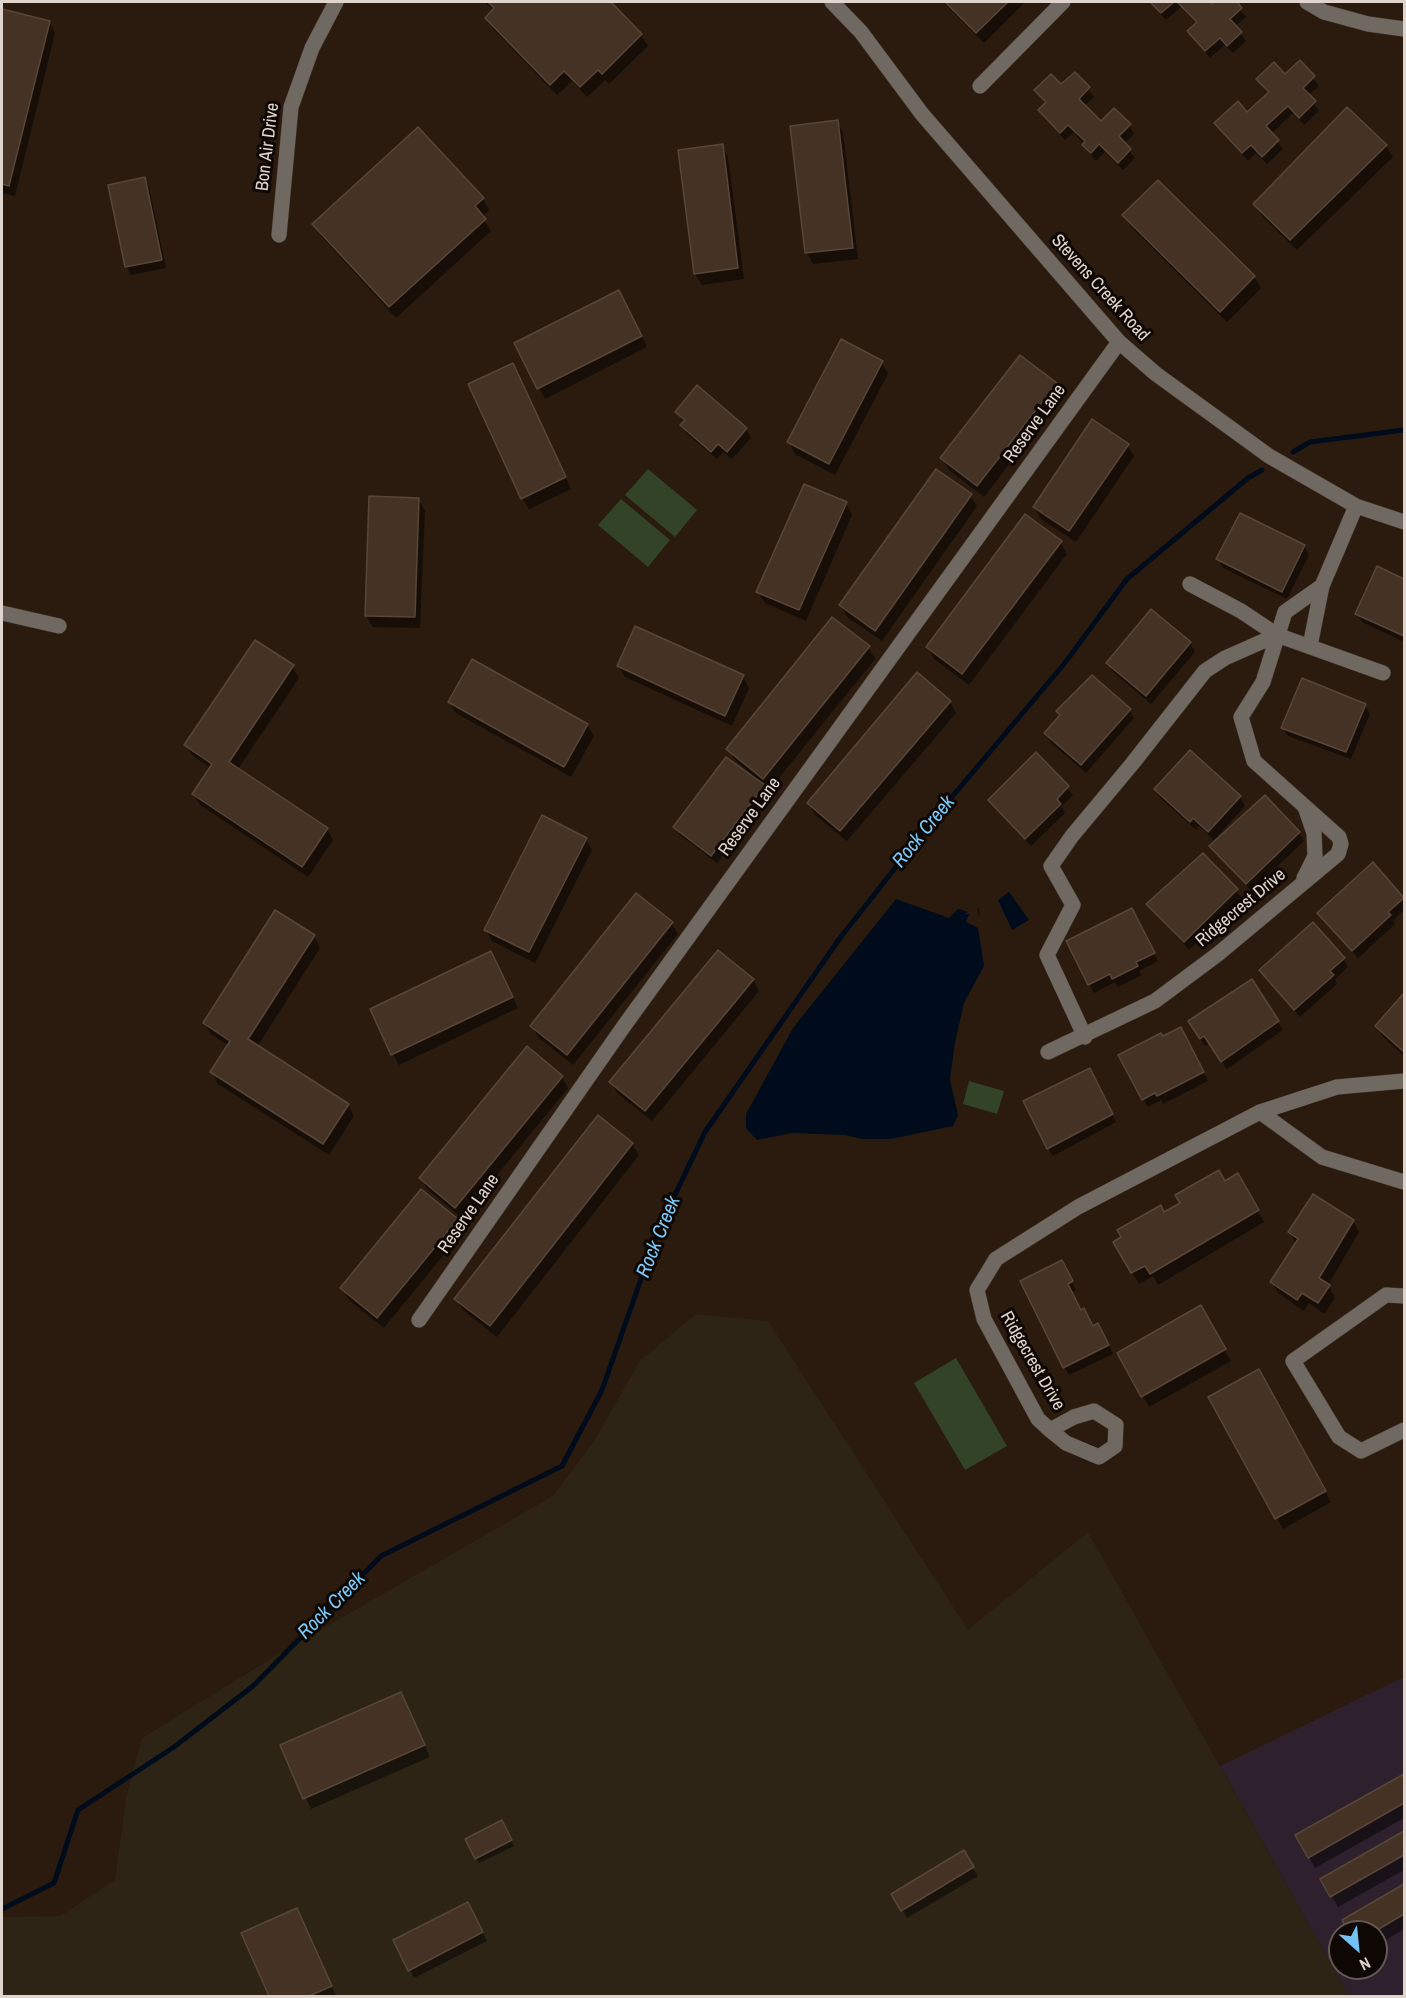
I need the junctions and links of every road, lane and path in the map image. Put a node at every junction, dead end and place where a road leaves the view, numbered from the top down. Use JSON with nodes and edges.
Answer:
{"nodes":[{"id":1,"x":336,"y":2,"type":"edge"},
{"id":2,"x":832,"y":2,"type":"edge"},
{"id":3,"x":1063,"y":2,"type":"edge"},
{"id":4,"x":1307,"y":2,"type":"edge"},
{"id":5,"x":1404,"y":29,"type":"edge"},
{"id":6,"x":980,"y":86,"type":"dead end"},
{"id":7,"x":279,"y":235,"type":"dead end"},
{"id":8,"x":1119,"y":342,"type":"junction"},
{"id":9,"x":1356,"y":506,"type":"junction"},
{"id":10,"x":1404,"y":522,"type":"edge"},
{"id":11,"x":1190,"y":584,"type":"dead end"},
{"id":12,"x":1322,"y":586,"type":"junction"},
{"id":13,"x":2,"y":613,"type":"edge"},
{"id":14,"x":59,"y":626,"type":"dead end"},
{"id":15,"x":1277,"y":635,"type":"junction"},
{"id":16,"x":1310,"y":646,"type":"junction"},
{"id":17,"x":1383,"y":673,"type":"dead end"},
{"id":18,"x":1304,"y":803,"type":"junction"},
{"id":19,"x":1302,"y":883,"type":"junction"},
{"id":20,"x":1085,"y":1037,"type":"junction"},
{"id":21,"x":1048,"y":1052,"type":"dead end"},
{"id":22,"x":1404,"y":1081,"type":"edge"},
{"id":23,"x":1260,"y":1112,"type":"junction"},
{"id":24,"x":1404,"y":1182,"type":"edge"},
{"id":25,"x":1404,"y":1296,"type":"edge"},
{"id":26,"x":419,"y":1320,"type":"dead end"},
{"id":27,"x":1050,"y":1430,"type":"dead end"},
{"id":28,"x":1404,"y":1430,"type":"edge"}],
"edges":[{"from":1,"to":7,"type":"street","name":"Bon Air Drive"},
{"from":2,"to":8,"type":"street","name":"Stevens Creek Road"},
{"from":3,"to":6,"type":"street"},
{"from":4,"to":5,"type":"street"},
{"from":8,"to":9,"type":"street","name":"Stevens Creek Road"},
{"from":8,"to":26,"type":"street","name":"Reserve Lane"},
{"from":9,"to":10,"type":"street","name":"Stevens Creek Road"},
{"from":9,"to":12,"type":"street"},
{"from":11,"to":15,"type":"street"},
{"from":12,"to":15,"type":"street"},
{"from":12,"to":16,"type":"street"},
{"from":13,"to":14,"type":"street"},
{"from":15,"to":16,"type":"street"},
{"from":15,"to":18,"type":"street"},
{"from":15,"to":20,"type":"street"},
{"from":16,"to":17,"type":"street"},
{"from":18,"to":19,"type":"street","name":"Ridgecrest Drive"},
{"from":18,"to":19,"type":"street"},
{"from":19,"to":20,"type":"street","name":"Ridgecrest Drive"},
{"from":20,"to":21,"type":"street","name":"Ridgecrest Drive"},
{"from":22,"to":23,"type":"street","name":"Ridgecrest Drive"},
{"from":23,"to":24,"type":"street"},
{"from":23,"to":27,"type":"street","name":"Ridgecrest Drive"},
{"from":25,"to":28,"type":"street"}]}
